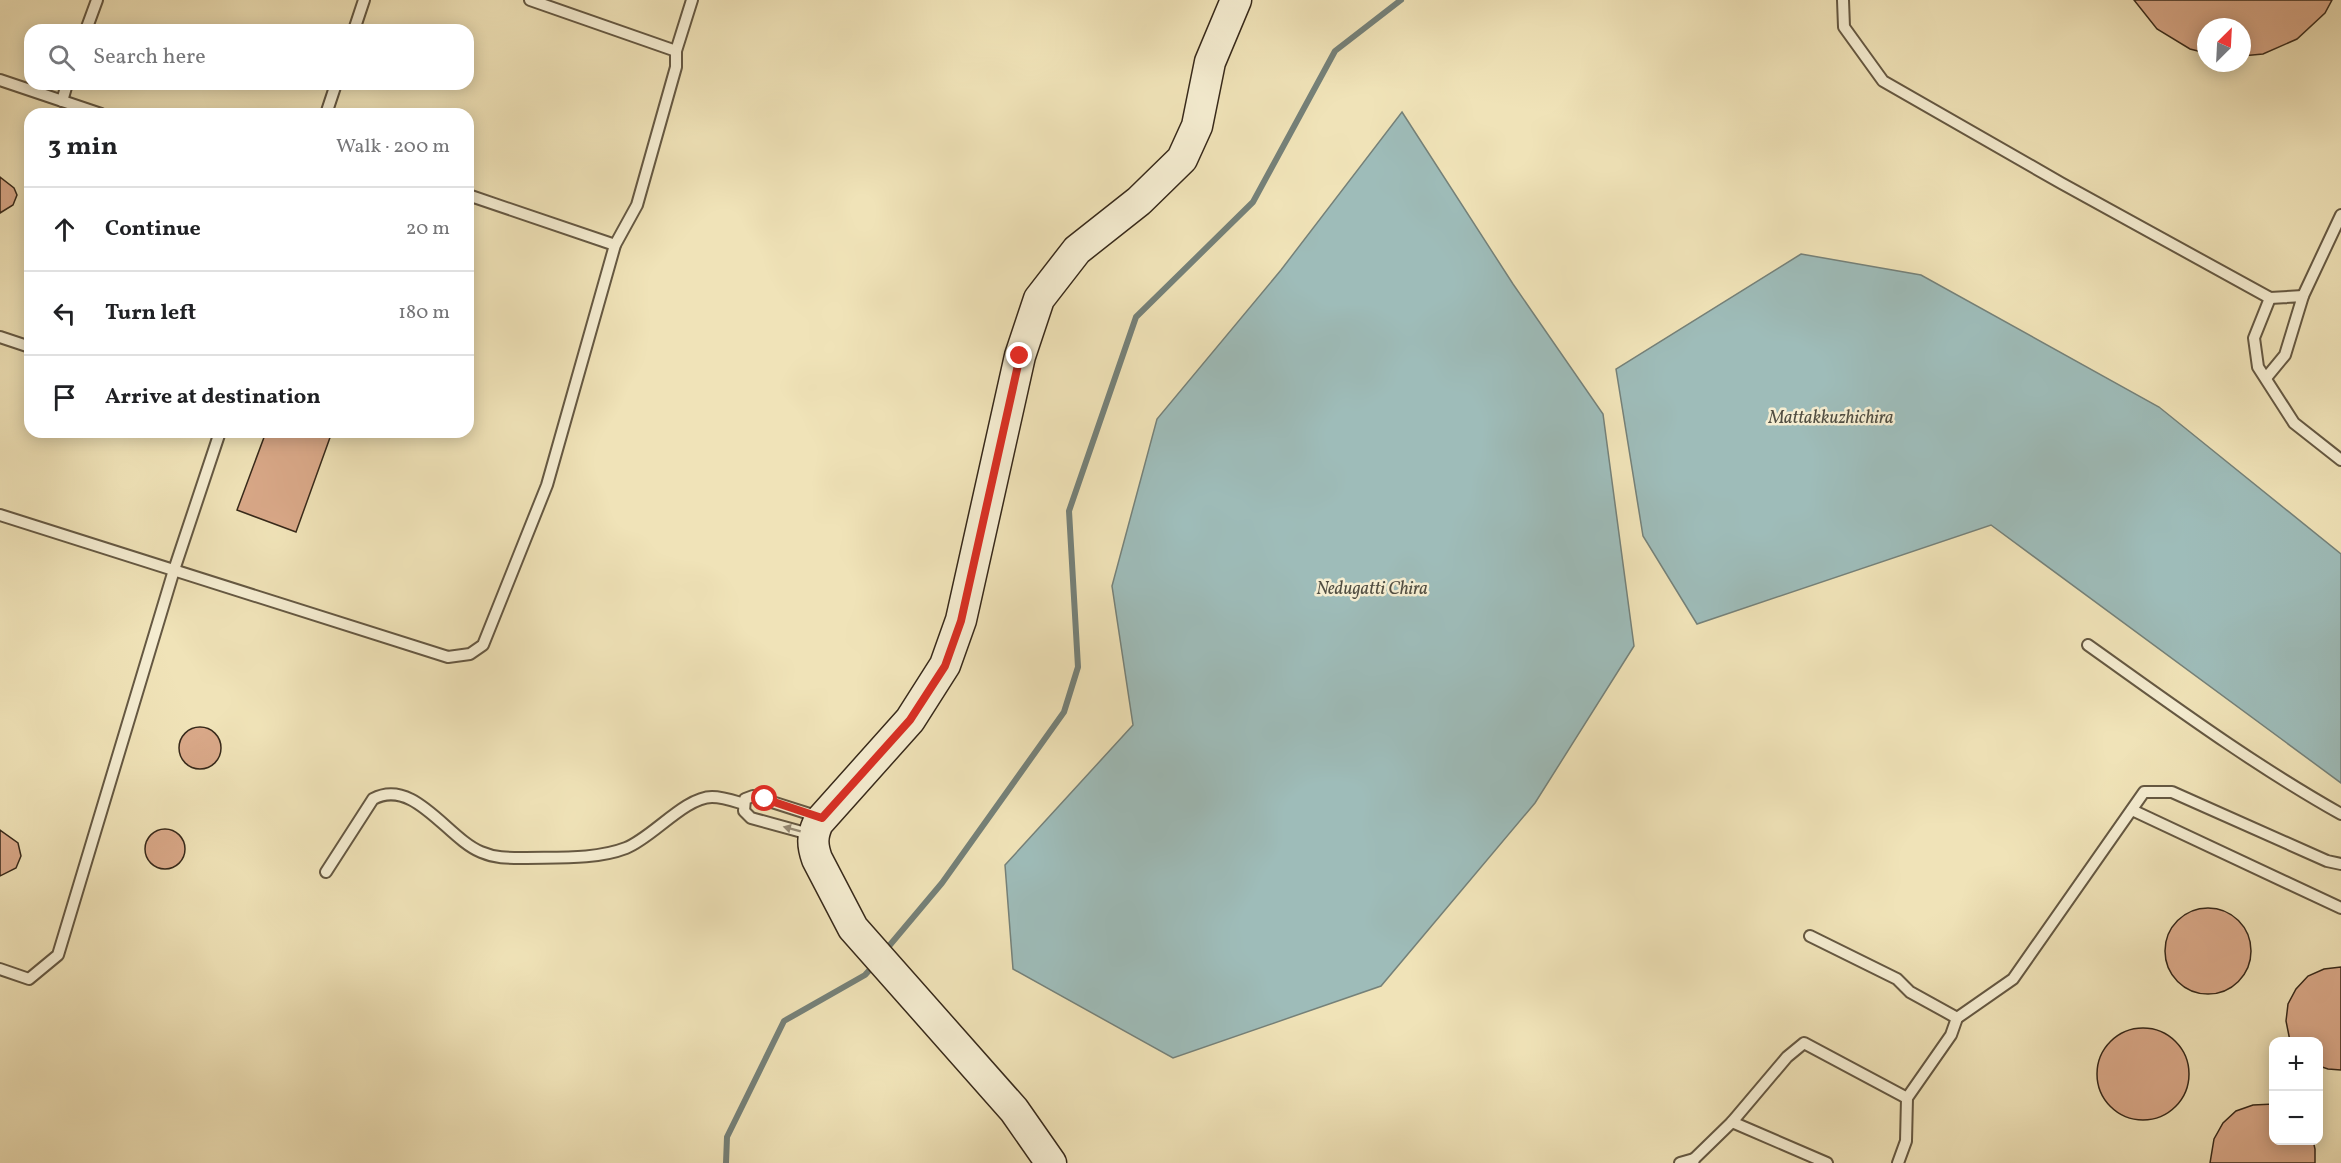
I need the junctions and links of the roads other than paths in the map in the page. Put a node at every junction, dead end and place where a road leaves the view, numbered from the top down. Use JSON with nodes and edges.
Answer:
{"nodes":[{"id":1,"x":97,"y":0,"type":"edge"},
{"id":2,"x":364,"y":0,"type":"edge"},
{"id":3,"x":530,"y":0,"type":"edge"},
{"id":4,"x":692,"y":0,"type":"edge"},
{"id":5,"x":1236,"y":0,"type":"edge"},
{"id":6,"x":1843,"y":0,"type":"edge"},
{"id":7,"x":88,"y":24,"type":"edge"},
{"id":8,"x":356,"y":24,"type":"edge"},
{"id":9,"x":676,"y":51,"type":"junction"},
{"id":10,"x":0,"y":80,"type":"edge"},
{"id":11,"x":24,"y":88,"type":"edge"},
{"id":12,"x":30,"y":90,"type":"edge"},
{"id":13,"x":65,"y":90,"type":"edge"},
{"id":14,"x":334,"y":90,"type":"edge"},
{"id":15,"x":62,"y":101,"type":"junction"},
{"id":16,"x":83,"y":108,"type":"edge"},
{"id":17,"x":328,"y":108,"type":"edge"},
{"id":18,"x":474,"y":197,"type":"edge"},
{"id":19,"x":2341,"y":215,"type":"edge"},
{"id":20,"x":615,"y":245,"type":"junction"},
{"id":21,"x":2303,"y":296,"type":"junction"},
{"id":22,"x":2271,"y":298,"type":"junction"},
{"id":23,"x":0,"y":337,"type":"edge"},
{"id":24,"x":24,"y":345,"type":"edge"},
{"id":25,"x":2266,"y":378,"type":"junction"},
{"id":26,"x":218,"y":438,"type":"edge"},
{"id":27,"x":2341,"y":460,"type":"edge"},
{"id":28,"x":0,"y":515,"type":"edge"},
{"id":29,"x":174,"y":570,"type":"junction"},
{"id":30,"x":2088,"y":645,"type":"dead end"},
{"id":31,"x":744,"y":804,"type":"junction"},
{"id":32,"x":2132,"y":810,"type":"junction"},
{"id":33,"x":2341,"y":814,"type":"edge"},
{"id":34,"x":817,"y":826,"type":"junction"},
{"id":35,"x":2341,"y":864,"type":"edge"},
{"id":36,"x":326,"y":872,"type":"dead end"},
{"id":37,"x":2341,"y":908,"type":"edge"},
{"id":38,"x":1810,"y":936,"type":"dead end"},
{"id":39,"x":0,"y":969,"type":"edge"},
{"id":40,"x":1957,"y":1018,"type":"junction"},
{"id":41,"x":1907,"y":1098,"type":"junction"},
{"id":42,"x":1732,"y":1122,"type":"junction"},
{"id":43,"x":1693,"y":1161,"type":"edge"},
{"id":44,"x":1051,"y":1163,"type":"edge"},
{"id":45,"x":1680,"y":1163,"type":"edge"},
{"id":46,"x":1827,"y":1163,"type":"edge"},
{"id":47,"x":1898,"y":1163,"type":"edge"}],
"edges":[{"from":1,"to":7,"type":"lane"},
{"from":2,"to":8,"type":"lane"},
{"from":3,"to":9,"type":"lane"},
{"from":4,"to":9,"type":"lane"},
{"from":5,"to":34,"type":"main road"},
{"from":6,"to":22,"type":"lane"},
{"from":9,"to":20,"type":"lane"},
{"from":10,"to":11,"type":"lane"},
{"from":12,"to":15,"type":"lane"},
{"from":13,"to":15,"type":"lane"},
{"from":14,"to":17,"type":"lane"},
{"from":15,"to":16,"type":"lane"},
{"from":18,"to":20,"type":"lane"},
{"from":19,"to":21,"type":"lane"},
{"from":20,"to":29,"type":"lane"},
{"from":21,"to":22,"type":"lane"},
{"from":21,"to":25,"type":"lane"},
{"from":22,"to":25,"type":"lane"},
{"from":23,"to":24,"type":"lane"},
{"from":25,"to":27,"type":"lane"},
{"from":26,"to":29,"type":"lane"},
{"from":28,"to":29,"type":"lane"},
{"from":29,"to":39,"type":"lane"},
{"from":30,"to":33,"type":"lane"},
{"from":34,"to":31,"type":"lane","one_way":true},
{"from":31,"to":34,"type":"lane"},
{"from":31,"to":36,"type":"lane"},
{"from":32,"to":35,"type":"lane"},
{"from":32,"to":37,"type":"lane"},
{"from":32,"to":40,"type":"lane"},
{"from":34,"to":44,"type":"main road"},
{"from":38,"to":40,"type":"lane"},
{"from":40,"to":41,"type":"lane"},
{"from":41,"to":42,"type":"lane"},
{"from":41,"to":47,"type":"lane"},
{"from":42,"to":43,"type":"lane"},
{"from":42,"to":46,"type":"lane"},
{"from":43,"to":45,"type":"lane"}]}
